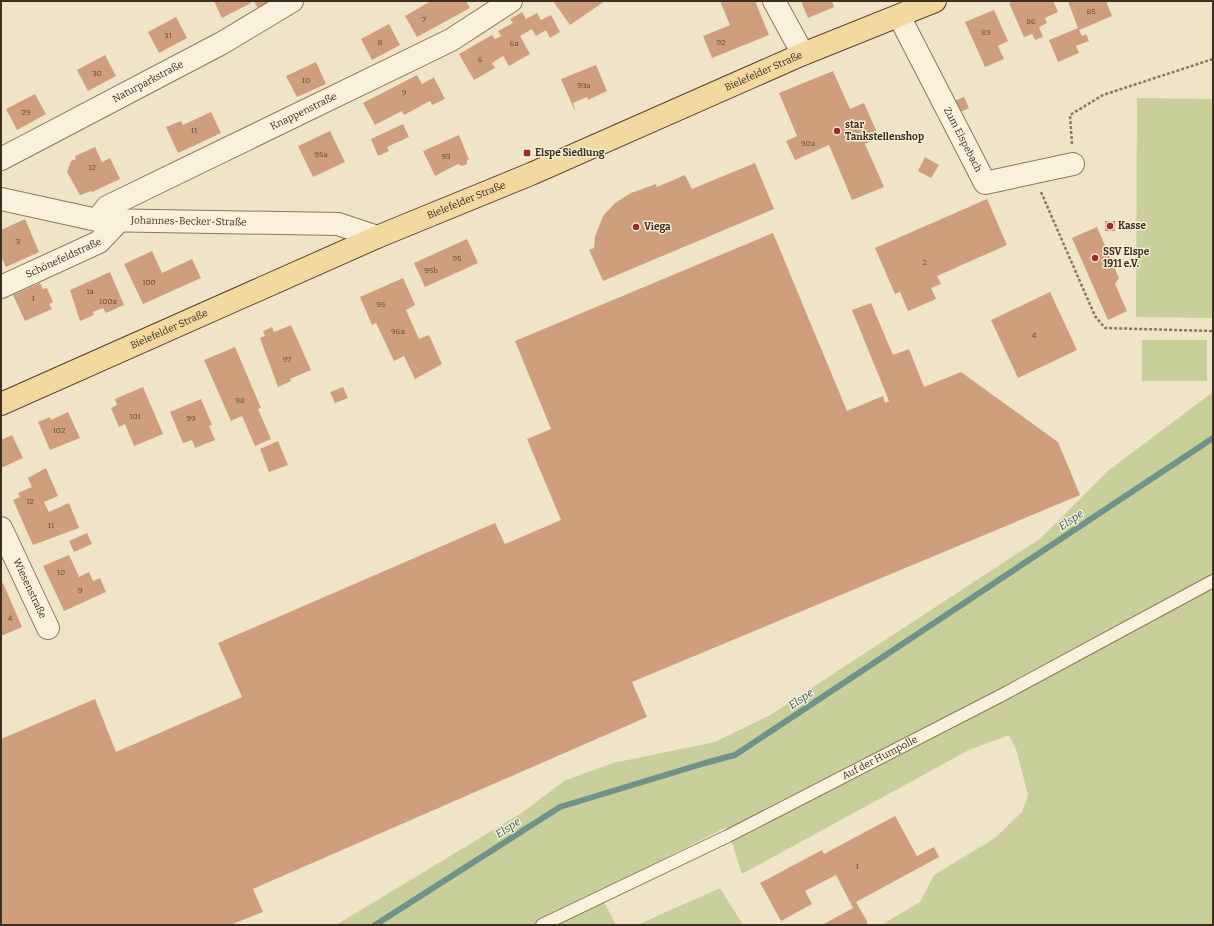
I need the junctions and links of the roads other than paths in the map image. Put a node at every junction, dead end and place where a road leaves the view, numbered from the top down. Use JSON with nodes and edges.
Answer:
{"nodes":[{"id":1,"x":292,"y":1,"type":"edge"},
{"id":2,"x":511,"y":1,"type":"edge"},
{"id":3,"x":774,"y":1,"type":"edge"},
{"id":4,"x":935,"y":1,"type":"edge"},
{"id":5,"x":899,"y":16,"type":"junction"},
{"id":6,"x":803,"y":54,"type":"junction"},
{"id":7,"x":1,"y":159,"type":"edge"},
{"id":8,"x":1073,"y":164,"type":"road end"},
{"id":9,"x":1,"y":200,"type":"edge"},
{"id":10,"x":97,"y":220,"type":"junction"},
{"id":11,"x":120,"y":220,"type":"junction"},
{"id":12,"x":377,"y":237,"type":"junction"},
{"id":13,"x":1,"y":286,"type":"edge"},
{"id":14,"x":1,"y":404,"type":"edge"},
{"id":15,"x":1,"y":528,"type":"edge"},
{"id":16,"x":1213,"y":581,"type":"edge"},
{"id":17,"x":48,"y":628,"type":"dead end"},
{"id":18,"x":542,"y":925,"type":"edge"}],
"edges":[{"from":1,"to":7,"type":"street","name":"Naturparkstraße"},
{"from":2,"to":10,"type":"street","name":"Knappenstraße"},
{"from":3,"to":6,"type":"street"},
{"from":4,"to":5,"type":"main road","name":"Bielefelder Straße"},
{"from":5,"to":6,"type":"main road","name":"Bielefelder Straße"},
{"from":5,"to":8,"type":"street","name":"Zum Elspebach"},
{"from":6,"to":12,"type":"main road","name":"Bielefelder Straße"},
{"from":9,"to":10,"type":"street","name":"Johannes-Becker-Straße"},
{"from":10,"to":11,"type":"street","name":"Johannes-Becker-Straße"},
{"from":11,"to":12,"type":"street","name":"Johannes-Becker-Straße"},
{"from":11,"to":13,"type":"street","name":"Schönefeldstraße"},
{"from":12,"to":14,"type":"main road","name":"Bielefelder Straße"},
{"from":15,"to":17,"type":"street","name":"Wiesenstraße"},
{"from":16,"to":18,"type":"lane","name":"Auf der Humpolle"}]}
